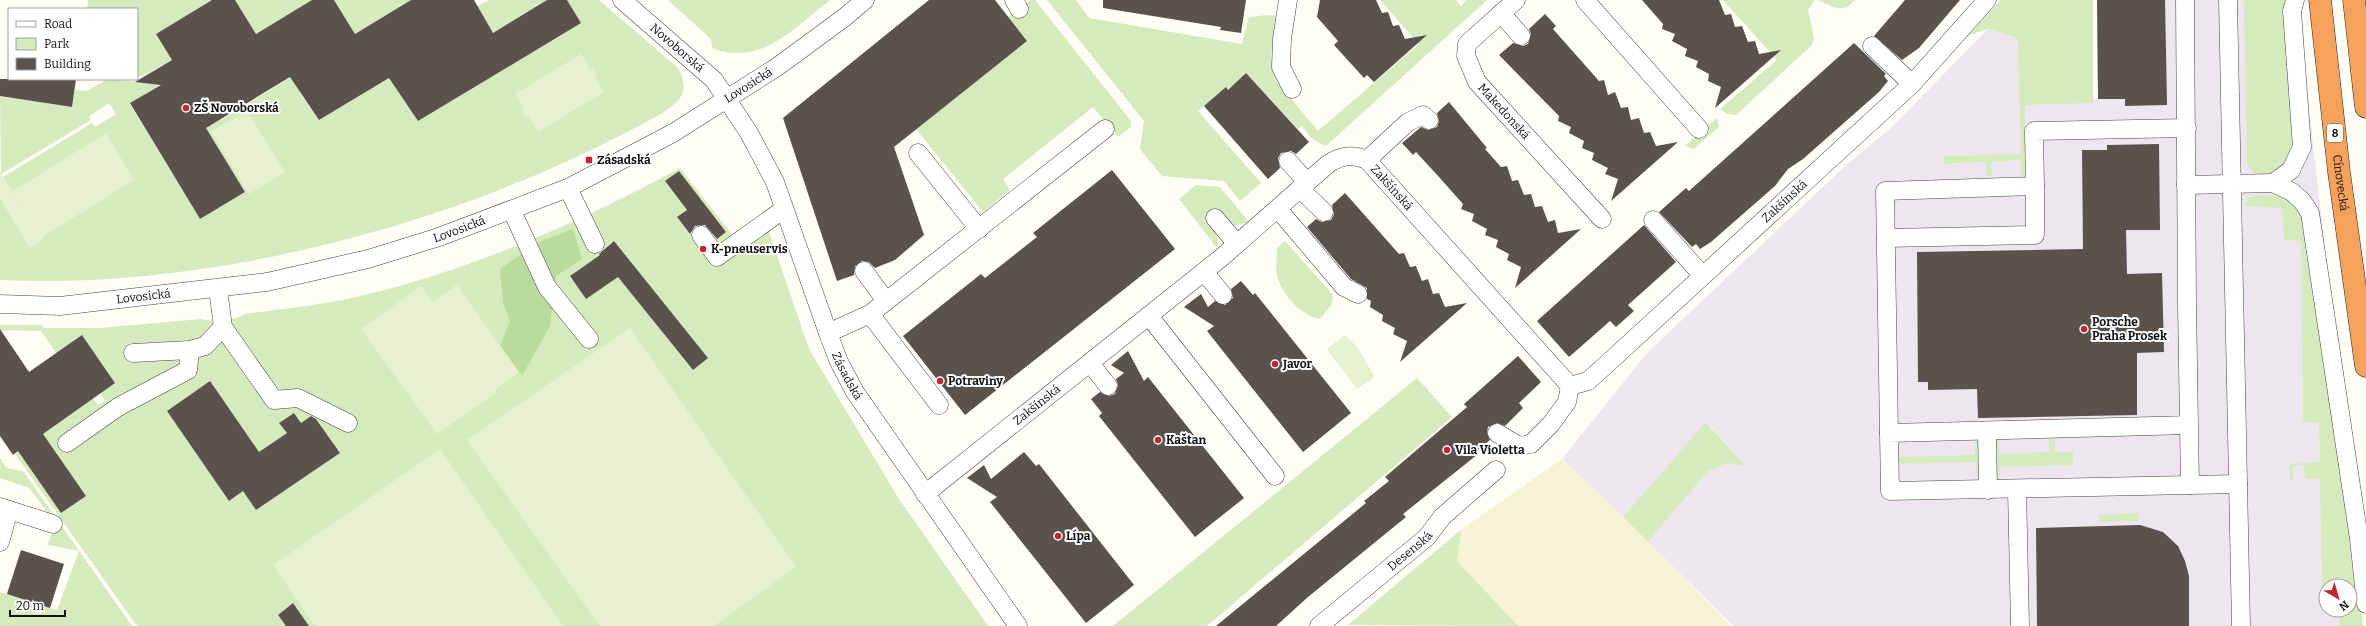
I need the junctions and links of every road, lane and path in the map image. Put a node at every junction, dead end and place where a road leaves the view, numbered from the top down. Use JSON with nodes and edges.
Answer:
{"nodes":[{"id":1,"x":622,"y":0,"type":"edge"},
{"id":2,"x":865,"y":0,"type":"edge"},
{"id":3,"x":1288,"y":0,"type":"edge"},
{"id":4,"x":1516,"y":0,"type":"edge"},
{"id":5,"x":1585,"y":0,"type":"edge"},
{"id":6,"x":1987,"y":0,"type":"edge"},
{"id":7,"x":2185,"y":0,"type":"edge"},
{"id":8,"x":2228,"y":0,"type":"edge"},
{"id":9,"x":2295,"y":0,"type":"edge"},
{"id":10,"x":2320,"y":0,"type":"edge"},
{"id":11,"x":2355,"y":0,"type":"edge"},
{"id":12,"x":1501,"y":13,"type":"junction"},
{"id":13,"x":1521,"y":36,"type":"dead end"},
{"id":14,"x":1872,"y":46,"type":"dead end"},
{"id":15,"x":2366,"y":46,"type":"edge"},
{"id":16,"x":1912,"y":84,"type":"junction"},
{"id":17,"x":1292,"y":89,"type":"dead end"},
{"id":18,"x":728,"y":99,"type":"junction"},
{"id":19,"x":2366,"y":107,"type":"edge"},
{"id":20,"x":1429,"y":120,"type":"dead end"},
{"id":21,"x":2186,"y":128,"type":"junction"},
{"id":22,"x":1105,"y":129,"type":"dead end"},
{"id":23,"x":1699,"y":129,"type":"dead end"},
{"id":24,"x":918,"y":153,"type":"dead end"},
{"id":25,"x":1367,"y":160,"type":"junction"},
{"id":26,"x":1288,"y":161,"type":"dead end"},
{"id":27,"x":2273,"y":183,"type":"junction"},
{"id":28,"x":1304,"y":185,"type":"junction"},
{"id":29,"x":2186,"y":185,"type":"junction"},
{"id":30,"x":2231,"y":185,"type":"junction"},
{"id":31,"x":2035,"y":186,"type":"junction"},
{"id":32,"x":568,"y":188,"type":"junction"},
{"id":33,"x":784,"y":209,"type":"junction"},
{"id":34,"x":1278,"y":209,"type":"junction"},
{"id":35,"x":512,"y":211,"type":"junction"},
{"id":36,"x":1324,"y":212,"type":"dead end"},
{"id":37,"x":1215,"y":218,"type":"dead end"},
{"id":38,"x":1602,"y":219,"type":"dead end"},
{"id":39,"x":1653,"y":220,"type":"dead end"},
{"id":40,"x":979,"y":229,"type":"junction"},
{"id":41,"x":701,"y":235,"type":"dead end"},
{"id":42,"x":1886,"y":238,"type":"junction"},
{"id":43,"x":595,"y":244,"type":"dead end"},
{"id":44,"x":1237,"y":244,"type":"junction"},
{"id":45,"x":864,"y":271,"type":"dead end"},
{"id":46,"x":1204,"y":272,"type":"junction"},
{"id":47,"x":1703,"y":276,"type":"junction"},
{"id":48,"x":218,"y":289,"type":"junction"},
{"id":49,"x":1358,"y":294,"type":"dead end"},
{"id":50,"x":1223,"y":295,"type":"dead end"},
{"id":51,"x":886,"y":301,"type":"junction"},
{"id":52,"x":0,"y":304,"type":"edge"},
{"id":53,"x":870,"y":314,"type":"junction"},
{"id":54,"x":1148,"y":316,"type":"junction"},
{"id":55,"x":223,"y":328,"type":"junction"},
{"id":56,"x":828,"y":333,"type":"junction"},
{"id":57,"x":589,"y":339,"type":"dead end"},
{"id":58,"x":190,"y":350,"type":"junction"},
{"id":59,"x":133,"y":353,"type":"dead end"},
{"id":60,"x":1090,"y":363,"type":"junction"},
{"id":61,"x":2366,"y":366,"type":"edge"},
{"id":62,"x":1108,"y":386,"type":"dead end"},
{"id":63,"x":1570,"y":386,"type":"junction"},
{"id":64,"x":939,"y":405,"type":"dead end"},
{"id":65,"x":348,"y":423,"type":"dead end"},
{"id":66,"x":2189,"y":425,"type":"junction"},
{"id":67,"x":1987,"y":431,"type":"junction"},
{"id":68,"x":1497,"y":433,"type":"dead end"},
{"id":69,"x":1889,"y":433,"type":"junction"},
{"id":70,"x":68,"y":442,"type":"dead end"},
{"id":71,"x":1496,"y":470,"type":"dead end"},
{"id":72,"x":1274,"y":476,"type":"dead end"},
{"id":73,"x":2238,"y":484,"type":"junction"},
{"id":74,"x":2190,"y":486,"type":"junction"},
{"id":75,"x":1988,"y":490,"type":"junction"},
{"id":76,"x":2017,"y":490,"type":"junction"},
{"id":77,"x":925,"y":494,"type":"junction"},
{"id":78,"x":4,"y":508,"type":"edge"},
{"id":79,"x":53,"y":524,"type":"dead end"},
{"id":80,"x":0,"y":542,"type":"edge"},
{"id":81,"x":2366,"y":604,"type":"edge"},
{"id":82,"x":1018,"y":626,"type":"edge"},
{"id":83,"x":1319,"y":626,"type":"edge"},
{"id":84,"x":2020,"y":626,"type":"edge"},
{"id":85,"x":2241,"y":626,"type":"edge"}],
"edges":[{"from":1,"to":18,"type":"street","name":"Novoborská"},
{"from":2,"to":18,"type":"street","name":"Lovosická"},
{"from":3,"to":17,"type":"street"},
{"from":4,"to":12,"type":"street","name":"Makedonská"},
{"from":5,"to":23,"type":"street"},
{"from":6,"to":16,"type":"street","name":"Zakšínská"},
{"from":7,"to":21,"type":"street"},
{"from":8,"to":30,"type":"street"},
{"from":9,"to":27,"type":"street"},
{"from":10,"to":61,"type":"highway","name":"Cínovecká","number":"8"},
{"from":11,"to":15,"type":"highway"},
{"from":11,"to":19,"type":"highway"},
{"from":12,"to":13,"type":"street"},
{"from":12,"to":38,"type":"street","name":"Makedonská"},
{"from":14,"to":16,"type":"street"},
{"from":16,"to":47,"type":"street","name":"Zakšínská"},
{"from":18,"to":32,"type":"street","name":"Lovosická"},
{"from":18,"to":33,"type":"street","name":"Zásadská"},
{"from":20,"to":25,"type":"street"},
{"from":21,"to":29,"type":"street"},
{"from":21,"to":31,"type":"street"},
{"from":22,"to":40,"type":"street"},
{"from":24,"to":40,"type":"street"},
{"from":25,"to":28,"type":"street","name":"Zakšínská"},
{"from":25,"to":63,"type":"street","name":"Zakšínská"},
{"from":26,"to":28,"type":"street"},
{"from":27,"to":30,"type":"street"},
{"from":27,"to":81,"type":"street"},
{"from":28,"to":34,"type":"street","name":"Zakšínská"},
{"from":28,"to":36,"type":"street"},
{"from":29,"to":30,"type":"street"},
{"from":29,"to":66,"type":"street"},
{"from":30,"to":73,"type":"street"},
{"from":31,"to":42,"type":"street"},
{"from":31,"to":42,"type":"street"},
{"from":32,"to":35,"type":"street","name":"Lovosická"},
{"from":32,"to":43,"type":"street"},
{"from":33,"to":41,"type":"street"},
{"from":33,"to":56,"type":"street","name":"Zásadská"},
{"from":34,"to":44,"type":"street","name":"Zakšínská"},
{"from":34,"to":49,"type":"street"},
{"from":35,"to":48,"type":"street","name":"Lovosická"},
{"from":35,"to":57,"type":"street"},
{"from":37,"to":44,"type":"street"},
{"from":39,"to":47,"type":"street"},
{"from":40,"to":51,"type":"street"},
{"from":42,"to":69,"type":"street"},
{"from":44,"to":46,"type":"street","name":"Zakšínská"},
{"from":45,"to":51,"type":"street"},
{"from":46,"to":50,"type":"street"},
{"from":46,"to":54,"type":"street","name":"Zakšínská"},
{"from":47,"to":63,"type":"street","name":"Zakšínská"},
{"from":48,"to":52,"type":"street","name":"Lovosická"},
{"from":48,"to":55,"type":"street"},
{"from":51,"to":53,"type":"street"},
{"from":53,"to":56,"type":"street"},
{"from":53,"to":64,"type":"street"},
{"from":54,"to":60,"type":"street","name":"Zakšínská"},
{"from":54,"to":72,"type":"street"},
{"from":55,"to":58,"type":"street"},
{"from":55,"to":65,"type":"street"},
{"from":56,"to":77,"type":"street","name":"Zásadská"},
{"from":58,"to":59,"type":"street"},
{"from":58,"to":70,"type":"street"},
{"from":60,"to":62,"type":"street"},
{"from":60,"to":77,"type":"street","name":"Zakšínská"},
{"from":63,"to":68,"type":"street"},
{"from":66,"to":67,"type":"street"},
{"from":66,"to":74,"type":"street"},
{"from":67,"to":69,"type":"street"},
{"from":67,"to":75,"type":"street"},
{"from":69,"to":75,"type":"street"},
{"from":71,"to":83,"type":"street","name":"Desenská"},
{"from":73,"to":74,"type":"street"},
{"from":73,"to":85,"type":"street"},
{"from":74,"to":76,"type":"street"},
{"from":75,"to":76,"type":"street"},
{"from":76,"to":84,"type":"street"},
{"from":77,"to":82,"type":"street","name":"Zásadská"},
{"from":78,"to":79,"type":"street"},
{"from":78,"to":80,"type":"street"}]}
